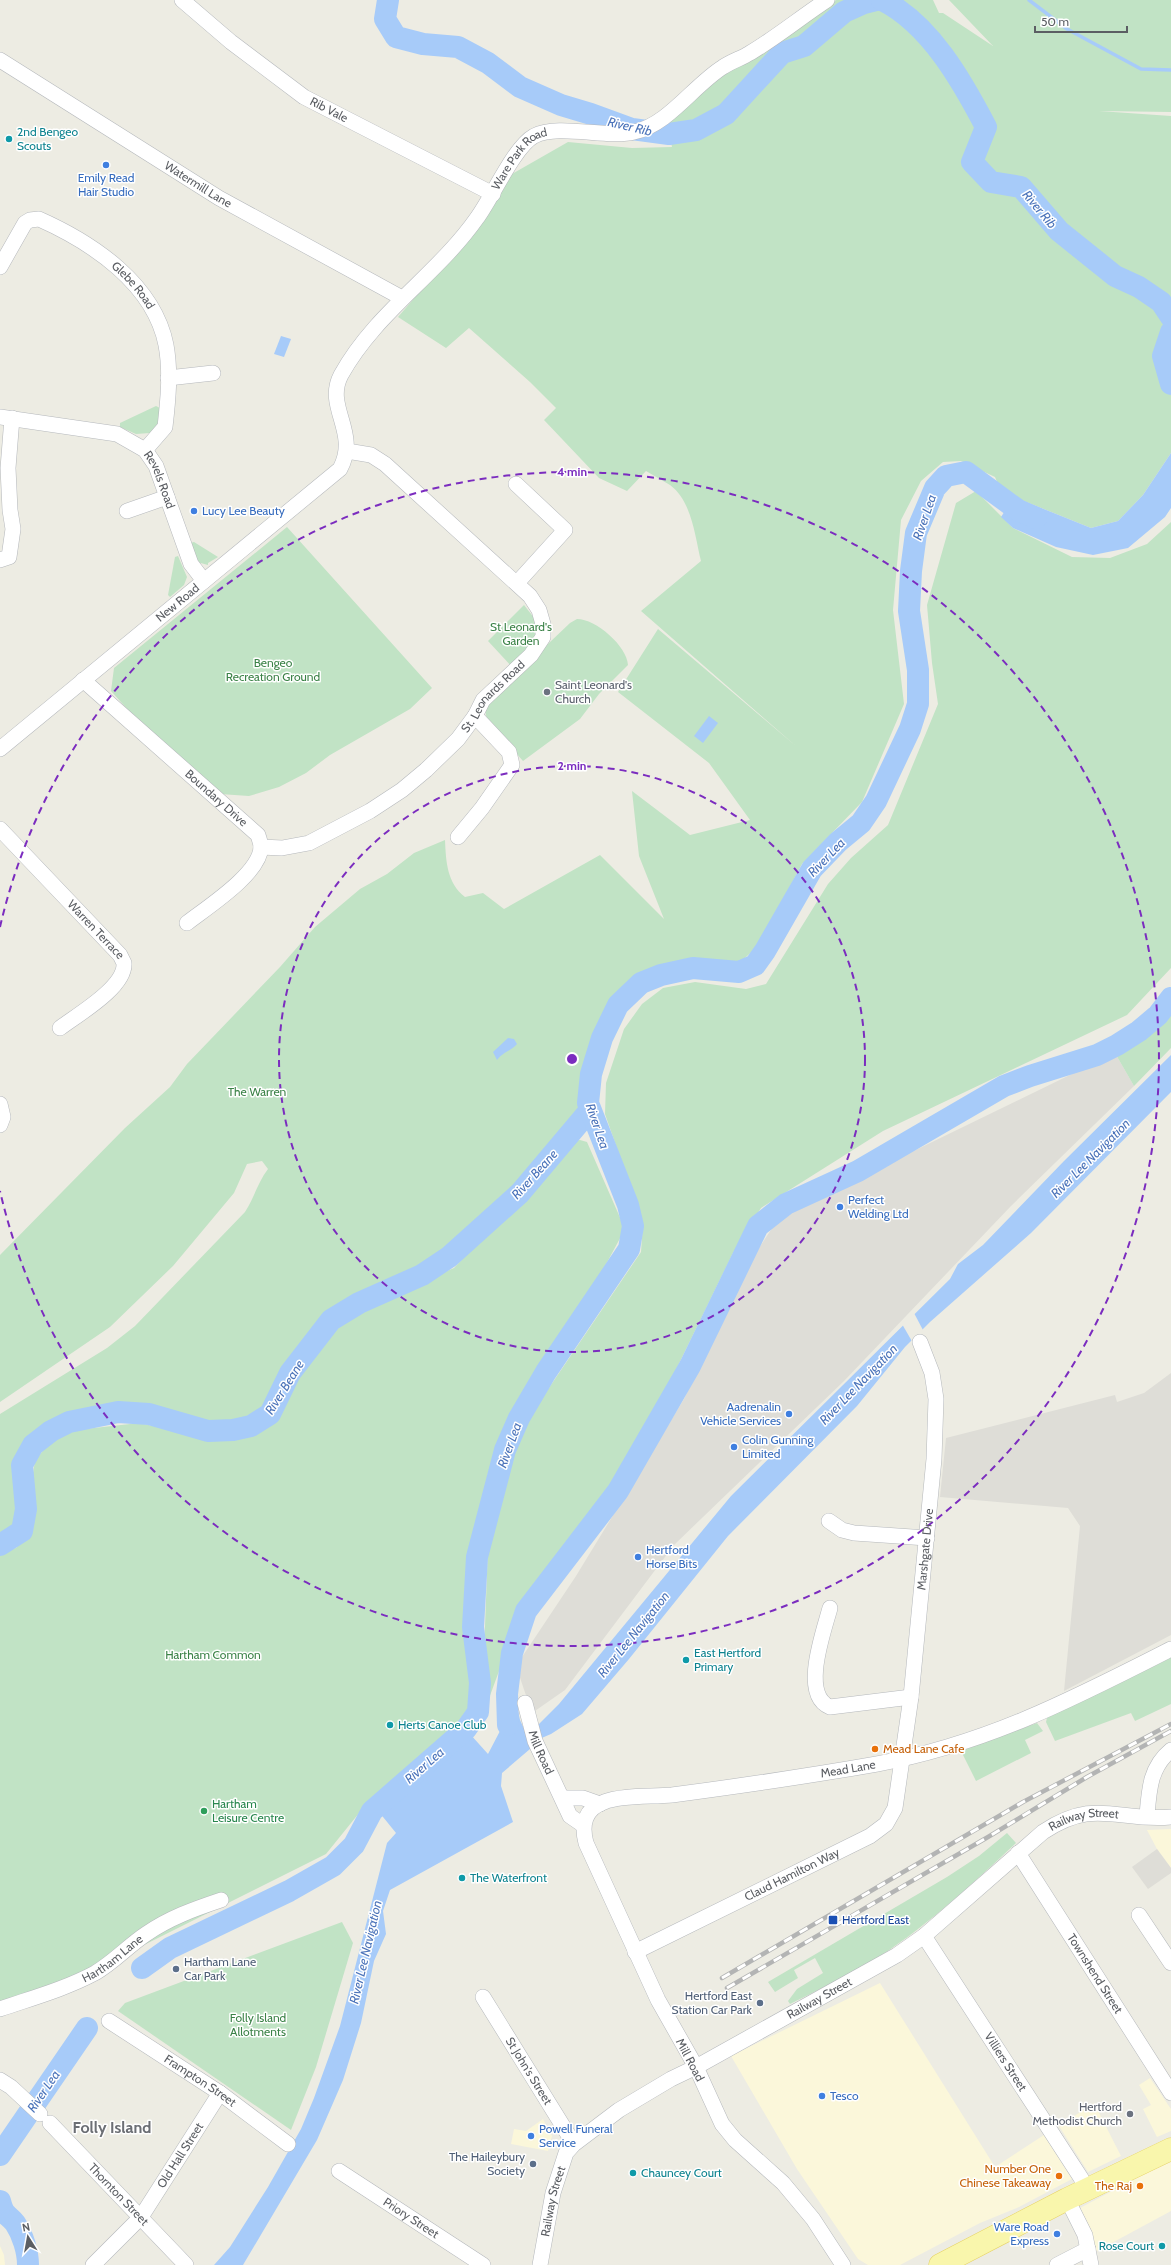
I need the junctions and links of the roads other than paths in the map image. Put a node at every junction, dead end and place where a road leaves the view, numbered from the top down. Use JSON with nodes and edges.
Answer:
{"nodes":[{"id":1,"x":182,"y":0,"type":"edge"},
{"id":2,"x":827,"y":0,"type":"edge"},
{"id":3,"x":0,"y":60,"type":"edge"},
{"id":4,"x":493,"y":194,"type":"junction"},
{"id":5,"x":0,"y":266,"type":"edge"},
{"id":6,"x":402,"y":298,"type":"junction"},
{"id":7,"x":213,"y":373,"type":"dead end"},
{"id":8,"x":168,"y":378,"type":"junction"},
{"id":9,"x":6,"y":418,"type":"edge"},
{"id":10,"x":145,"y":450,"type":"junction"},
{"id":11,"x":347,"y":451,"type":"junction"},
{"id":12,"x":516,"y":484,"type":"dead end"},
{"id":13,"x":167,"y":496,"type":"junction"},
{"id":14,"x":127,"y":511,"type":"dead end"},
{"id":15,"x":0,"y":560,"type":"edge"},
{"id":16,"x":204,"y":581,"type":"junction"},
{"id":17,"x":517,"y":583,"type":"junction"},
{"id":18,"x":83,"y":680,"type":"junction"},
{"id":19,"x":475,"y":716,"type":"junction"},
{"id":20,"x":0,"y":749,"type":"edge"},
{"id":21,"x":0,"y":829,"type":"edge"},
{"id":22,"x":458,"y":837,"type":"dead end"},
{"id":23,"x":261,"y":847,"type":"junction"},
{"id":24,"x":187,"y":923,"type":"dead end"},
{"id":25,"x":60,"y":1028,"type":"dead end"},
{"id":26,"x":0,"y":1104,"type":"edge"},
{"id":27,"x":0,"y":1125,"type":"edge"},
{"id":28,"x":920,"y":1342,"type":"dead end"},
{"id":29,"x":829,"y":1521,"type":"dead end"},
{"id":30,"x":927,"y":1538,"type":"junction"},
{"id":31,"x":830,"y":1608,"type":"dead end"},
{"id":32,"x":1171,"y":1649,"type":"edge"},
{"id":33,"x":911,"y":1697,"type":"junction"},
{"id":34,"x":525,"y":1703,"type":"dead end"},
{"id":35,"x":1171,"y":1750,"type":"edge"},
{"id":36,"x":903,"y":1758,"type":"junction"},
{"id":37,"x":563,"y":1798,"type":"junction"},
{"id":38,"x":600,"y":1804,"type":"junction"},
{"id":39,"x":1147,"y":1816,"type":"junction"},
{"id":40,"x":1171,"y":1817,"type":"edge"},
{"id":41,"x":583,"y":1825,"type":"junction"},
{"id":42,"x":1018,"y":1853,"type":"junction"},
{"id":43,"x":221,"y":1900,"type":"dead end"},
{"id":44,"x":1139,"y":1915,"type":"dead end"},
{"id":45,"x":924,"y":1936,"type":"junction"},
{"id":46,"x":635,"y":1952,"type":"junction"},
{"id":47,"x":1171,"y":1963,"type":"edge"},
{"id":48,"x":483,"y":1997,"type":"dead end"},
{"id":49,"x":0,"y":2009,"type":"edge"},
{"id":50,"x":110,"y":2021,"type":"dead end"},
{"id":51,"x":696,"y":2067,"type":"junction"},
{"id":52,"x":6,"y":2084,"type":"edge"},
{"id":53,"x":220,"y":2093,"type":"junction"},
{"id":54,"x":1171,"y":2094,"type":"edge"},
{"id":55,"x":288,"y":2144,"type":"dead end"},
{"id":56,"x":574,"y":2144,"type":"junction"},
{"id":57,"x":1171,"y":2149,"type":"edge"},
{"id":58,"x":339,"y":2171,"type":"dead end"},
{"id":59,"x":1076,"y":2194,"type":"junction"},
{"id":60,"x":141,"y":2218,"type":"junction"},
{"id":61,"x":1088,"y":2248,"type":"junction"},
{"id":62,"x":949,"y":2263,"type":"edge"},
{"id":63,"x":93,"y":2265,"type":"edge"},
{"id":64,"x":186,"y":2265,"type":"edge"},
{"id":65,"x":483,"y":2265,"type":"edge"},
{"id":66,"x":540,"y":2265,"type":"edge"},
{"id":67,"x":843,"y":2265,"type":"edge"},
{"id":68,"x":1057,"y":2265,"type":"edge"},
{"id":69,"x":1091,"y":2265,"type":"edge"}],
"edges":[{"from":1,"to":4,"type":"street","name":"Rib Vale"},
{"from":2,"to":4,"type":"street","name":"Ware Park Road"},
{"from":3,"to":6,"type":"street","name":"Watermill Lane"},
{"from":4,"to":6,"type":"street","name":"Ware Park Road"},
{"from":5,"to":8,"type":"street","name":"Glebe Road"},
{"from":6,"to":11,"type":"street","name":"Ware Park Road"},
{"from":7,"to":8,"type":"street"},
{"from":8,"to":10,"type":"street","name":"Glebe Road"},
{"from":9,"to":10,"type":"street","name":"Revels Road"},
{"from":9,"to":15,"type":"street"},
{"from":10,"to":13,"type":"street","name":"Revels Road"},
{"from":11,"to":16,"type":"street","name":"New Road"},
{"from":11,"to":17,"type":"street","name":"St. Leonards Road"},
{"from":12,"to":17,"type":"street"},
{"from":13,"to":14,"type":"street"},
{"from":13,"to":16,"type":"street","name":"Revels Road"},
{"from":16,"to":18,"type":"street","name":"New Road"},
{"from":17,"to":19,"type":"street","name":"St. Leonards Road"},
{"from":18,"to":20,"type":"street","name":"New Road"},
{"from":18,"to":23,"type":"street","name":"Boundary Drive"},
{"from":19,"to":22,"type":"street"},
{"from":19,"to":23,"type":"street","name":"St. Leonards Road"},
{"from":21,"to":25,"type":"street","name":"Warren Terrace"},
{"from":23,"to":24,"type":"street"},
{"from":26,"to":27,"type":"street"},
{"from":28,"to":30,"type":"street","name":"Marshgate Drive"},
{"from":29,"to":30,"type":"street"},
{"from":30,"to":33,"type":"street","name":"Marshgate Drive"},
{"from":31,"to":33,"type":"street"},
{"from":32,"to":36,"type":"street","name":"Mead Lane"},
{"from":33,"to":36,"type":"street","name":"Marshgate Drive"},
{"from":34,"to":37,"type":"street","name":"Mill Road"},
{"from":35,"to":39,"type":"street"},
{"from":36,"to":38,"type":"street","name":"Mead Lane"},
{"from":36,"to":46,"type":"street","name":"Claud Hamilton Way"},
{"from":37,"to":38,"type":"street"},
{"from":37,"to":41,"type":"street","name":"Mill Road"},
{"from":38,"to":41,"type":"street"},
{"from":39,"to":40,"type":"street","name":"Railway Street"},
{"from":39,"to":42,"type":"street","name":"Railway Street"},
{"from":41,"to":46,"type":"street","name":"Mill Road"},
{"from":42,"to":45,"type":"street","name":"Railway Street"},
{"from":42,"to":54,"type":"street","name":"Townshend Street"},
{"from":43,"to":49,"type":"street","name":"Hartham Lane"},
{"from":44,"to":47,"type":"street"},
{"from":45,"to":51,"type":"street","name":"Railway Street"},
{"from":45,"to":59,"type":"street","name":"Villiers Street"},
{"from":46,"to":51,"type":"street","name":"Mill Road"},
{"from":48,"to":56,"type":"street","name":"St John's Street"},
{"from":50,"to":53,"type":"street","name":"Frampton Street"},
{"from":51,"to":56,"type":"street","name":"Railway Street"},
{"from":51,"to":67,"type":"street","name":"Mill Road"},
{"from":52,"to":60,"type":"street","name":"Thornton Street"},
{"from":53,"to":55,"type":"street","name":"Frampton Street"},
{"from":53,"to":60,"type":"street","name":"Old Hall Street"},
{"from":56,"to":66,"type":"street","name":"Railway Street"},
{"from":57,"to":59,"type":"main road"},
{"from":58,"to":65,"type":"street","name":"Priory Street"},
{"from":59,"to":61,"type":"street","name":"Villiers Street"},
{"from":59,"to":62,"type":"main road"},
{"from":60,"to":63,"type":"street","name":"Old Hall Street"},
{"from":60,"to":64,"type":"street","name":"Thornton Street"},
{"from":61,"to":68,"type":"street"},
{"from":61,"to":69,"type":"street","name":"Villiers Street"}]}
